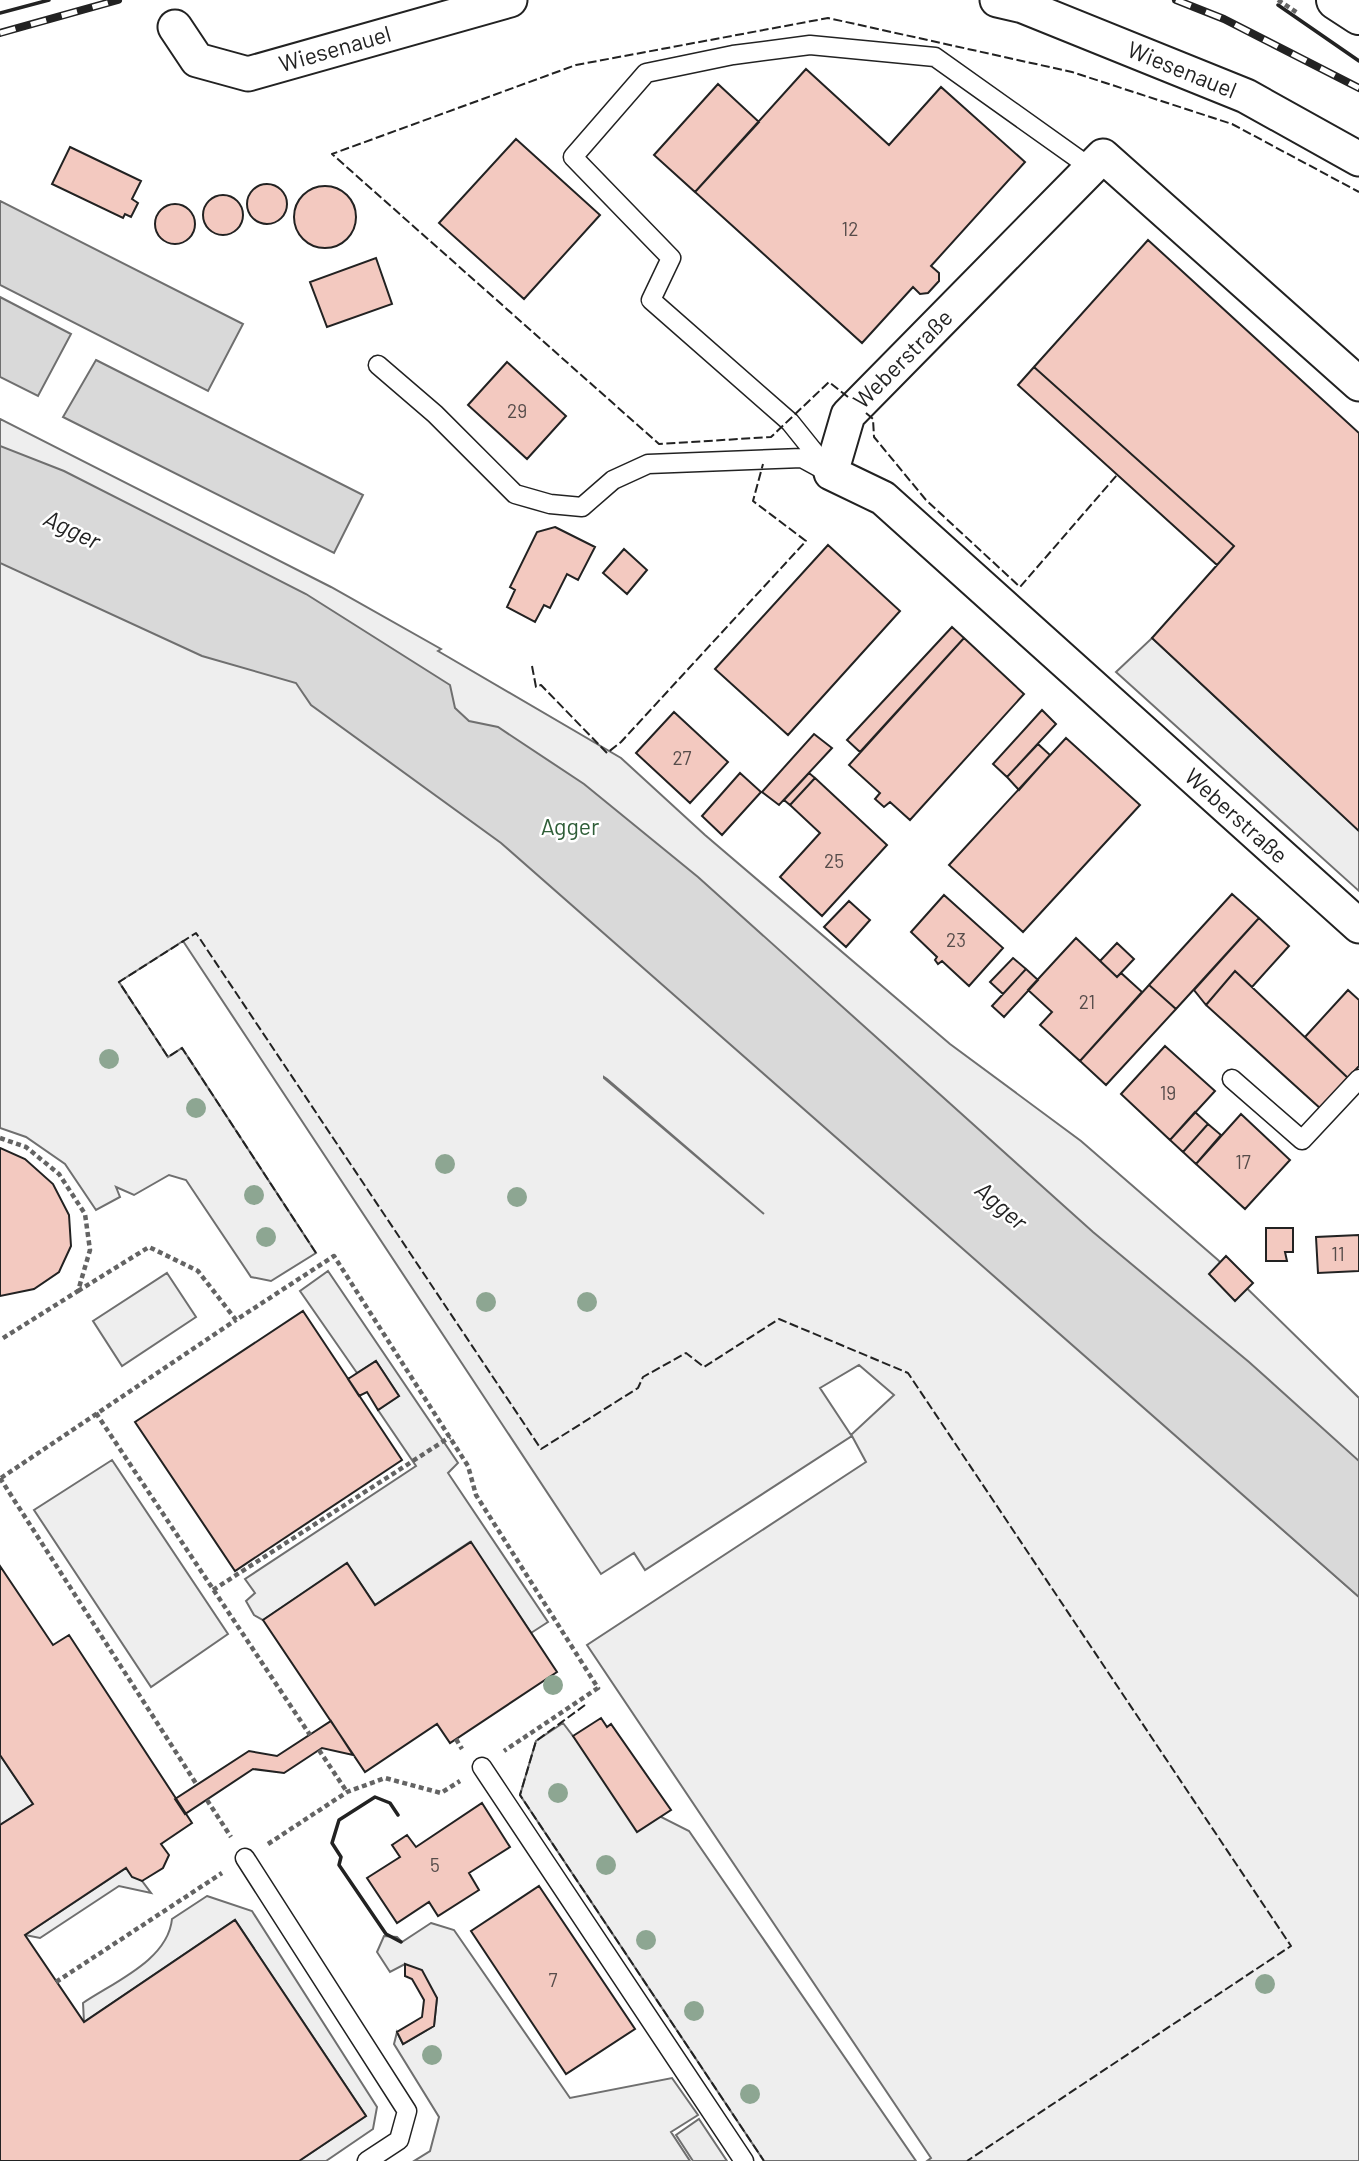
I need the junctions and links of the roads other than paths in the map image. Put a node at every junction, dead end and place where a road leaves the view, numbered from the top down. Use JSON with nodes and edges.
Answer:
{"nodes":[{"id":1,"x":510,"y":0,"type":"edge"},
{"id":2,"x":997,"y":0,"type":"edge"},
{"id":3,"x":1336,"y":0,"type":"edge"},
{"id":4,"x":1359,"y":15,"type":"edge"},
{"id":5,"x":176,"y":27,"type":"dead end"},
{"id":6,"x":1359,"y":159,"type":"edge"},
{"id":7,"x":1091,"y":168,"type":"junction"},
{"id":8,"x":378,"y":365,"type":"dead end"},
{"id":9,"x":1359,"y":384,"type":"edge"},
{"id":10,"x":831,"y":473,"type":"junction"},
{"id":11,"x":1359,"y":926,"type":"edge"},
{"id":12,"x":1232,"y":1079,"type":"dead end"},
{"id":13,"x":1359,"y":1079,"type":"edge"},
{"id":14,"x":482,"y":1767,"type":"road end"},
{"id":15,"x":245,"y":1858,"type":"road end"},
{"id":16,"x":367,"y":2161,"type":"edge"},
{"id":17,"x":744,"y":2161,"type":"edge"}],
"edges":[{"from":1,"to":5,"type":"street","name":"Wiesenauel"},
{"from":2,"to":6,"type":"street","name":"Wiesenauel"},
{"from":3,"to":4,"type":"main road"},
{"from":7,"to":9,"type":"street"},
{"from":7,"to":10,"type":"street","name":"Weberstraße"},
{"from":7,"to":10,"type":"lane"},
{"from":8,"to":10,"type":"lane"},
{"from":10,"to":11,"type":"street","name":"Weberstraße"},
{"from":12,"to":13,"type":"lane"},
{"from":14,"to":17,"type":"lane"},
{"from":15,"to":16,"type":"lane"}]}
